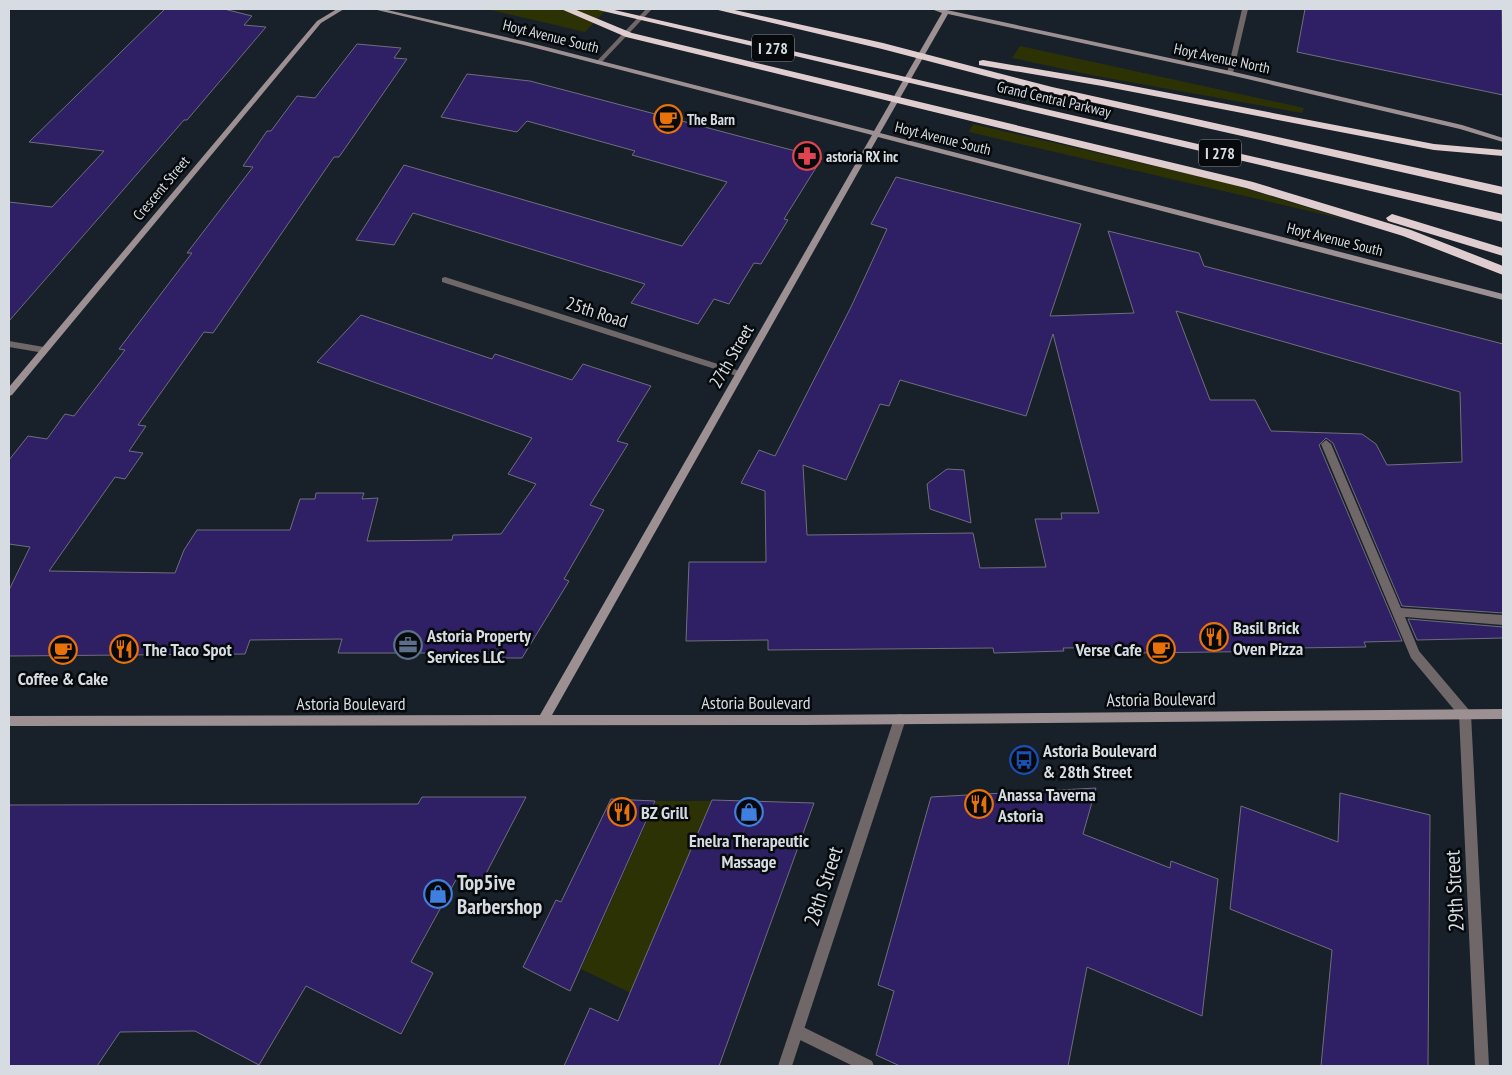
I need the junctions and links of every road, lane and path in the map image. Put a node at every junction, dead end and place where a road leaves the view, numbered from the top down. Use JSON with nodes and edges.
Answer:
{"nodes":[{"id":1,"x":341,"y":9,"type":"edge"},
{"id":2,"x":376,"y":9,"type":"edge"},
{"id":3,"x":566,"y":9,"type":"edge"},
{"id":4,"x":599,"y":9,"type":"edge"},
{"id":5,"x":649,"y":9,"type":"edge"},
{"id":6,"x":719,"y":9,"type":"edge"},
{"id":7,"x":934,"y":9,"type":"edge"},
{"id":8,"x":1245,"y":9,"type":"edge"},
{"id":9,"x":946,"y":10,"type":"edge"},
{"id":10,"x":944,"y":59,"type":"junction"},
{"id":11,"x":598,"y":63,"type":"junction"},
{"id":12,"x":1230,"y":73,"type":"junction"},
{"id":13,"x":928,"y":104,"type":"junction"},
{"id":14,"x":876,"y":134,"type":"junction"},
{"id":15,"x":1503,"y":140,"type":"edge"},
{"id":16,"x":1503,"y":153,"type":"edge"},
{"id":17,"x":1503,"y":190,"type":"edge"},
{"id":18,"x":1503,"y":218,"type":"edge"},
{"id":19,"x":1503,"y":252,"type":"edge"},
{"id":20,"x":1503,"y":271,"type":"edge"},
{"id":21,"x":445,"y":280,"type":"dead end"},
{"id":22,"x":1503,"y":297,"type":"edge"},
{"id":23,"x":9,"y":344,"type":"edge"},
{"id":24,"x":44,"y":350,"type":"junction"},
{"id":25,"x":740,"y":374,"type":"junction"},
{"id":26,"x":9,"y":392,"type":"edge"},
{"id":27,"x":1326,"y":444,"type":"dead end"},
{"id":28,"x":1396,"y":612,"type":"junction"},
{"id":29,"x":1503,"y":620,"type":"edge"},
{"id":30,"x":1465,"y":714,"type":"junction"},
{"id":31,"x":1503,"y":714,"type":"edge"},
{"id":32,"x":900,"y":719,"type":"junction"},
{"id":33,"x":543,"y":720,"type":"junction"},
{"id":34,"x":9,"y":721,"type":"edge"},
{"id":35,"x":797,"y":1031,"type":"junction"},
{"id":36,"x":785,"y":1066,"type":"edge"},
{"id":37,"x":867,"y":1066,"type":"edge"},
{"id":38,"x":1482,"y":1066,"type":"edge"}],
"edges":[{"from":1,"to":24,"type":"main road","name":"Crescent Street"},
{"from":2,"to":11,"type":"main road","name":"Hoyt Avenue South"},
{"from":3,"to":13,"type":"highway"},
{"from":4,"to":18,"type":"highway","name":"Grand Central Parkway","number":"I 278"},
{"from":5,"to":11,"type":"street"},
{"from":6,"to":10,"type":"highway","name":"Grand Central Parkway","number":"I 278"},
{"from":7,"to":9,"type":"main road","name":"Hoyt Avenue North"},
{"from":8,"to":12,"type":"street"},
{"from":9,"to":12,"type":"main road","name":"Hoyt Avenue North"},
{"from":9,"to":14,"type":"main road","name":"27th Street"},
{"from":10,"to":16,"type":"highway"},
{"from":10,"to":17,"type":"highway","name":"Grand Central Parkway"},
{"from":11,"to":14,"type":"main road","name":"Hoyt Avenue South"},
{"from":12,"to":15,"type":"main road","name":"Hoyt Avenue North"},
{"from":13,"to":19,"type":"highway"},
{"from":13,"to":20,"type":"highway"},
{"from":14,"to":22,"type":"main road","name":"Hoyt Avenue South"},
{"from":14,"to":25,"type":"main road","name":"27th Street"},
{"from":21,"to":25,"type":"street","name":"25th Road"},
{"from":23,"to":24,"type":"street"},
{"from":24,"to":26,"type":"main road","name":"Crescent Street"},
{"from":25,"to":33,"type":"main road","name":"27th Street"},
{"from":27,"to":28,"type":"street"},
{"from":28,"to":29,"type":"street"},
{"from":28,"to":30,"type":"street"},
{"from":30,"to":31,"type":"main road","name":"Astoria Boulevard"},
{"from":30,"to":32,"type":"main road","name":"Astoria Boulevard"},
{"from":30,"to":38,"type":"street","name":"29th Street"},
{"from":32,"to":33,"type":"main road","name":"Astoria Boulevard"},
{"from":32,"to":35,"type":"street","name":"28th Street"},
{"from":33,"to":34,"type":"main road","name":"Astoria Boulevard"},
{"from":35,"to":36,"type":"street","name":"28th Street"},
{"from":35,"to":37,"type":"street"}]}
